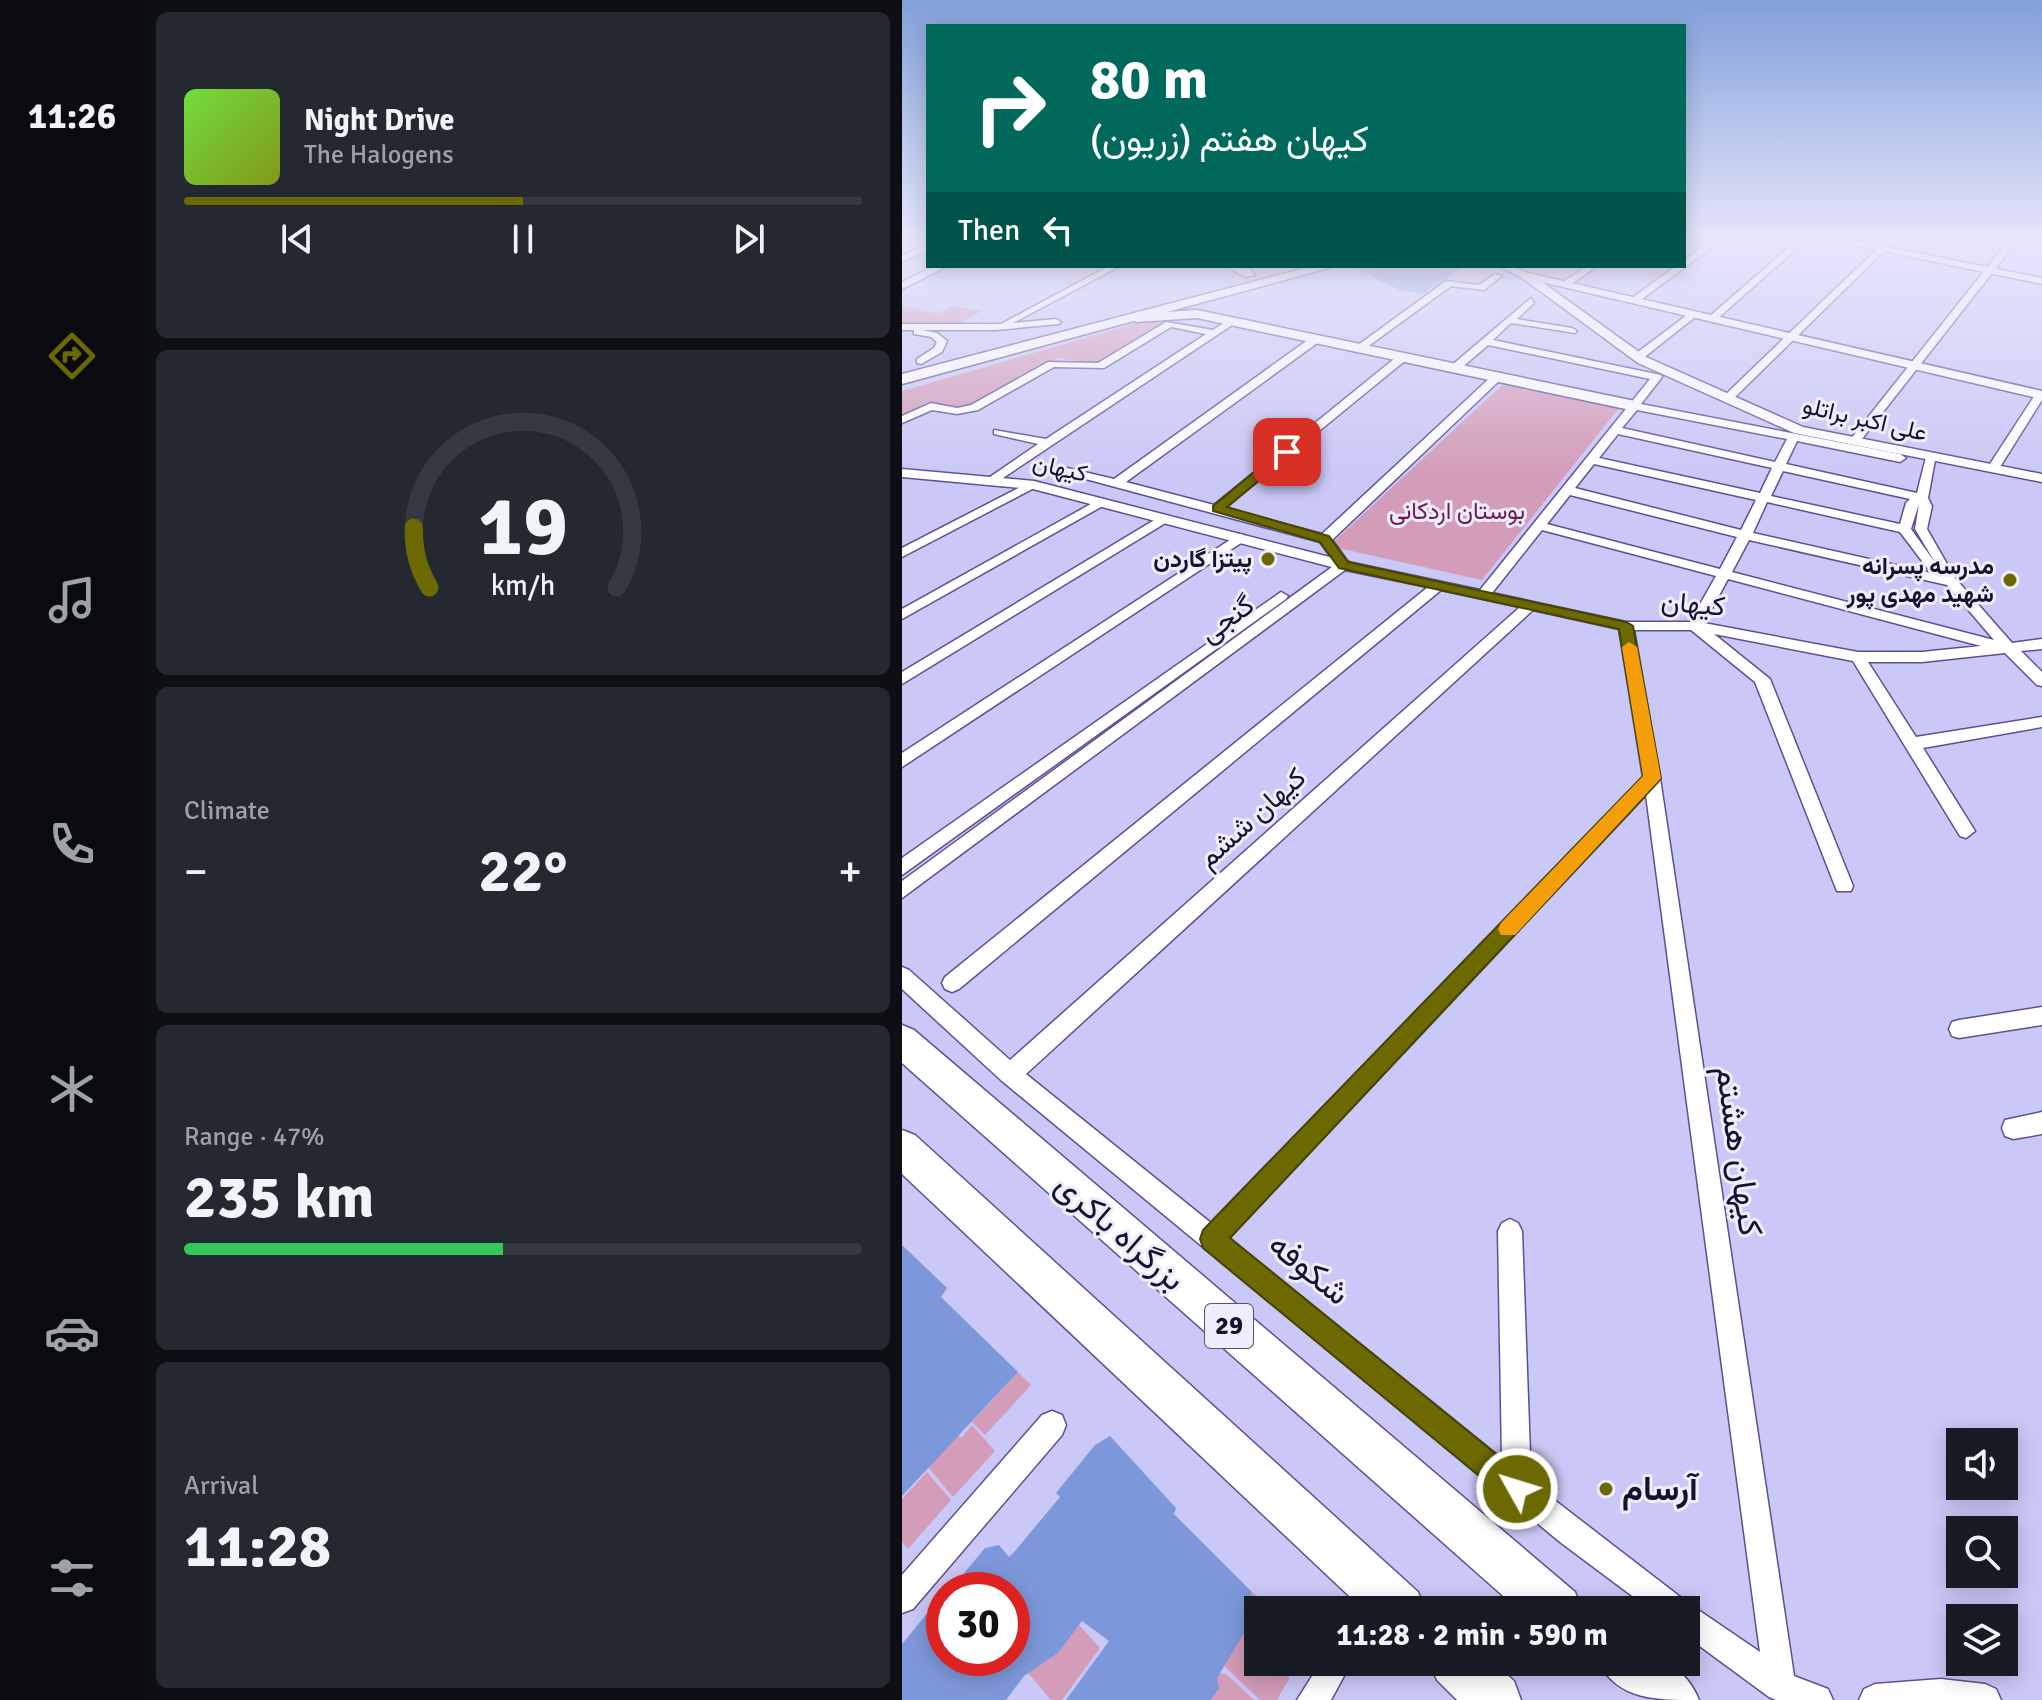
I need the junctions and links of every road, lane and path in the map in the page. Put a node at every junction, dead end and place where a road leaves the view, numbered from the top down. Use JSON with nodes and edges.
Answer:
{"nodes":[{"id":1,"x":1009,"y":320,"type":"edge"},
{"id":2,"x":1066,"y":320,"type":"edge"},
{"id":3,"x":1086,"y":320,"type":"edge"},
{"id":4,"x":1128,"y":320,"type":"edge"},
{"id":5,"x":1229,"y":320,"type":"edge"},
{"id":6,"x":1397,"y":320,"type":"edge"},
{"id":7,"x":1508,"y":320,"type":"edge"},
{"id":8,"x":1510,"y":320,"type":"edge"},
{"id":9,"x":1587,"y":320,"type":"edge"},
{"id":10,"x":1686,"y":320,"type":"edge"},
{"id":11,"x":1723,"y":320,"type":"edge"},
{"id":12,"x":1809,"y":320,"type":"edge"},
{"id":13,"x":1951,"y":320,"type":"edge"},
{"id":14,"x":1233,"y":321,"type":"junction"},
{"id":15,"x":1056,"y":322,"type":"junction"},
{"id":16,"x":996,"y":327,"type":"junction"},
{"id":17,"x":902,"y":330,"type":"edge"},
{"id":18,"x":1572,"y":331,"type":"dead end"},
{"id":19,"x":1215,"y":333,"type":"junction"},
{"id":20,"x":1072,"y":337,"type":"junction"},
{"id":21,"x":1792,"y":337,"type":"junction"},
{"id":22,"x":1316,"y":339,"type":"junction"},
{"id":23,"x":1485,"y":341,"type":"junction"},
{"id":24,"x":1359,"y":348,"type":"junction"},
{"id":25,"x":1403,"y":357,"type":"junction"},
{"id":26,"x":1638,"y":357,"type":"junction"},
{"id":27,"x":921,"y":361,"type":"junction"},
{"id":28,"x":1915,"y":365,"type":"junction"},
{"id":29,"x":902,"y":366,"type":"edge"},
{"id":30,"x":1455,"y":368,"type":"junction"},
{"id":31,"x":902,"y":372,"type":"edge"},
{"id":32,"x":1497,"y":377,"type":"junction"},
{"id":33,"x":902,"y":379,"type":"edge"},
{"id":34,"x":902,"y":387,"type":"edge"},
{"id":35,"x":2041,"y":395,"type":"edge"},
{"id":36,"x":1729,"y":397,"type":"junction"},
{"id":37,"x":1635,"y":406,"type":"junction"},
{"id":38,"x":902,"y":420,"type":"edge"},
{"id":39,"x":1616,"y":430,"type":"junction"},
{"id":40,"x":998,"y":432,"type":"dead end"},
{"id":41,"x":1793,"y":438,"type":"junction"},
{"id":42,"x":1854,"y":442,"type":"junction"},
{"id":43,"x":1047,"y":443,"type":"junction"},
{"id":44,"x":1932,"y":457,"type":"junction"},
{"id":45,"x":1900,"y":458,"type":"dead end"},
{"id":46,"x":1592,"y":460,"type":"junction"},
{"id":47,"x":1780,"y":467,"type":"junction"},
{"id":48,"x":1994,"y":467,"type":"junction"},
{"id":49,"x":1071,"y":471,"type":"dead end"},
{"id":50,"x":902,"y":473,"type":"edge"},
{"id":51,"x":2042,"y":478,"type":"edge"},
{"id":52,"x":993,"y":479,"type":"junction"},
{"id":53,"x":1118,"y":482,"type":"junction"},
{"id":54,"x":1034,"y":485,"type":"junction"},
{"id":55,"x":1566,"y":490,"type":"junction"},
{"id":56,"x":1922,"y":498,"type":"junction"},
{"id":57,"x":1762,"y":500,"type":"junction"},
{"id":58,"x":1102,"y":503,"type":"junction"},
{"id":59,"x":1217,"y":509,"type":"junction"},
{"id":60,"x":1166,"y":519,"type":"junction"},
{"id":61,"x":1537,"y":525,"type":"junction"},
{"id":62,"x":1905,"y":529,"type":"junction"},
{"id":63,"x":1745,"y":535,"type":"junction"},
{"id":64,"x":1239,"y":538,"type":"junction"},
{"id":65,"x":1325,"y":539,"type":"junction"},
{"id":66,"x":902,"y":553,"type":"edge"},
{"id":67,"x":1343,"y":565,"type":"junction"},
{"id":68,"x":1724,"y":573,"type":"junction"},
{"id":69,"x":1952,"y":582,"type":"junction"},
{"id":70,"x":1439,"y":585,"type":"junction"},
{"id":71,"x":1484,"y":594,"type":"junction"},
{"id":72,"x":1531,"y":605,"type":"junction"},
{"id":73,"x":902,"y":615,"type":"edge"},
{"id":74,"x":1626,"y":626,"type":"junction"},
{"id":75,"x":1695,"y":626,"type":"junction"},
{"id":76,"x":2042,"y":644,"type":"edge"},
{"id":77,"x":2009,"y":648,"type":"junction"},
{"id":78,"x":1858,"y":657,"type":"junction"},
{"id":79,"x":902,"y":679,"type":"edge"},
{"id":80,"x":2042,"y":681,"type":"edge"},
{"id":81,"x":2042,"y":722,"type":"edge"},
{"id":82,"x":1911,"y":744,"type":"junction"},
{"id":83,"x":902,"y":761,"type":"edge"},
{"id":84,"x":1652,"y":778,"type":"junction"},
{"id":85,"x":1966,"y":831,"type":"dead end"},
{"id":86,"x":902,"y":868,"type":"edge"},
{"id":87,"x":1844,"y":886,"type":"dead end"},
{"id":88,"x":902,"y":891,"type":"edge"},
{"id":89,"x":902,"y":976,"type":"edge"},
{"id":90,"x":952,"y":983,"type":"dead end"},
{"id":91,"x":2042,"y":1016,"type":"edge"},
{"id":92,"x":1959,"y":1029,"type":"dead end"},
{"id":93,"x":902,"y":1041,"type":"edge"},
{"id":94,"x":1010,"y":1074,"type":"junction"},
{"id":95,"x":2042,"y":1123,"type":"edge"},
{"id":96,"x":2013,"y":1128,"type":"dead end"},
{"id":97,"x":902,"y":1148,"type":"edge"},
{"id":98,"x":1510,"y":1231,"type":"dead end"},
{"id":99,"x":1212,"y":1239,"type":"junction"},
{"id":100,"x":1052,"y":1425,"type":"dead end"},
{"id":101,"x":1517,"y":1489,"type":"junction"},
{"id":102,"x":1385,"y":1596,"type":"edge"},
{"id":103,"x":1541,"y":1596,"type":"edge"},
{"id":104,"x":1658,"y":1596,"type":"edge"},
{"id":105,"x":902,"y":1598,"type":"edge"},
{"id":106,"x":1700,"y":1627,"type":"edge"},
{"id":107,"x":1470,"y":1676,"type":"edge"},
{"id":108,"x":1642,"y":1676,"type":"edge"},
{"id":109,"x":1780,"y":1686,"type":"junction"},
{"id":110,"x":1495,"y":1700,"type":"edge"},
{"id":111,"x":1673,"y":1700,"type":"edge"},
{"id":112,"x":1817,"y":1700,"type":"edge"},
{"id":113,"x":1875,"y":1700,"type":"edge"},
{"id":114,"x":1985,"y":1700,"type":"edge"}],
"edges":[{"from":1,"to":16,"type":"street"},
{"from":2,"to":15,"type":"main road"},
{"from":3,"to":31,"type":"main road"},
{"from":4,"to":20,"type":"main road"},
{"from":5,"to":14,"type":"main road"},
{"from":6,"to":24,"type":"street"},
{"from":7,"to":23,"type":"street"},
{"from":8,"to":18,"type":"street"},
{"from":9,"to":26,"type":"street","name":"علی اکبر براتلو"},
{"from":10,"to":26,"type":"street"},
{"from":11,"to":21,"type":"street"},
{"from":12,"to":21,"type":"street"},
{"from":13,"to":28,"type":"street"},
{"from":14,"to":19,"type":"street"},
{"from":14,"to":22,"type":"main road"},
{"from":15,"to":16,"type":"street"},
{"from":15,"to":27,"type":"main road"},
{"from":16,"to":17,"type":"street"},
{"from":17,"to":27,"type":"street"},
{"from":19,"to":38,"type":"street"},
{"from":19,"to":43,"type":"street"},
{"from":20,"to":33,"type":"main road"},
{"from":20,"to":34,"type":"main road"},
{"from":21,"to":28,"type":"street"},
{"from":21,"to":36,"type":"street"},
{"from":22,"to":24,"type":"main road"},
{"from":22,"to":53,"type":"street"},
{"from":23,"to":30,"type":"street"},
{"from":23,"to":37,"type":"street"},
{"from":24,"to":25,"type":"main road"},
{"from":25,"to":30,"type":"main road"},
{"from":25,"to":59,"type":"street"},
{"from":26,"to":36,"type":"street","name":"علی اکبر براتلو"},
{"from":27,"to":29,"type":"main road"},
{"from":28,"to":35,"type":"street"},
{"from":28,"to":42,"type":"street"},
{"from":30,"to":32,"type":"main road"},
{"from":32,"to":37,"type":"main road"},
{"from":32,"to":65,"type":"street"},
{"from":35,"to":48,"type":"street"},
{"from":36,"to":42,"type":"street","name":"علی اکبر براتلو"},
{"from":37,"to":39,"type":"street"},
{"from":37,"to":41,"type":"street"},
{"from":39,"to":46,"type":"street"},
{"from":39,"to":47,"type":"street"},
{"from":40,"to":43,"type":"street"},
{"from":41,"to":45,"type":"street"},
{"from":41,"to":47,"type":"street"},
{"from":42,"to":44,"type":"street","name":"علی اکبر براتلو"},
{"from":43,"to":52,"type":"street"},
{"from":44,"to":48,"type":"street","name":"علی اکبر براتلو"},
{"from":44,"to":56,"type":"street"},
{"from":46,"to":55,"type":"street"},
{"from":46,"to":57,"type":"street"},
{"from":47,"to":56,"type":"street"},
{"from":47,"to":57,"type":"street"},
{"from":48,"to":51,"type":"street","name":"علی اکبر براتلو"},
{"from":49,"to":53,"type":"street","name":"کیهان"},
{"from":50,"to":52,"type":"street","name":"کیهان"},
{"from":52,"to":54,"type":"street","name":"کیهان"},
{"from":53,"to":59,"type":"street","name":"کیهان"},
{"from":54,"to":58,"type":"street","name":"کیهان"},
{"from":54,"to":66,"type":"street"},
{"from":55,"to":61,"type":"street"},
{"from":55,"to":63,"type":"street"},
{"from":56,"to":62,"type":"street"},
{"from":56,"to":69,"type":"street"},
{"from":57,"to":62,"type":"street"},
{"from":57,"to":63,"type":"street"},
{"from":58,"to":60,"type":"street","name":"کیهان"},
{"from":58,"to":73,"type":"street"},
{"from":59,"to":65,"type":"street","name":"کیهان"},
{"from":60,"to":64,"type":"street","name":"کیهان"},
{"from":60,"to":79,"type":"street"},
{"from":61,"to":68,"type":"street"},
{"from":61,"to":71,"type":"street"},
{"from":62,"to":69,"type":"street"},
{"from":63,"to":68,"type":"street"},
{"from":63,"to":69,"type":"street"},
{"from":64,"to":67,"type":"street","name":"کیهان"},
{"from":64,"to":83,"type":"street"},
{"from":65,"to":67,"type":"street"},
{"from":67,"to":70,"type":"street","name":"کیهان"},
{"from":67,"to":86,"type":"street","name":"گنجی"},
{"from":67,"to":88,"type":"street","name":"گنجی"},
{"from":68,"to":75,"type":"street"},
{"from":68,"to":77,"type":"street"},
{"from":69,"to":77,"type":"street"},
{"from":70,"to":71,"type":"street","name":"کیهان"},
{"from":70,"to":90,"type":"street"},
{"from":71,"to":72,"type":"street","name":"کیهان"},
{"from":72,"to":74,"type":"street","name":"کیهان"},
{"from":72,"to":94,"type":"street","name":"کیهان ششم"},
{"from":74,"to":75,"type":"street","name":"کیهان"},
{"from":74,"to":84,"type":"street","name":"کیهان هشتم"},
{"from":75,"to":78,"type":"street","name":"کیهان"},
{"from":75,"to":87,"type":"street"},
{"from":76,"to":77,"type":"street","name":"کیهان"},
{"from":77,"to":78,"type":"street","name":"کیهان"},
{"from":77,"to":80,"type":"street"},
{"from":78,"to":82,"type":"street"},
{"from":81,"to":82,"type":"street"},
{"from":82,"to":85,"type":"street"},
{"from":84,"to":99,"type":"street"},
{"from":84,"to":109,"type":"street","name":"کیهان هشتم"},
{"from":89,"to":94,"type":"street","name":"شکوفه"},
{"from":91,"to":92,"type":"street"},
{"from":93,"to":103,"type":"highway","name":"بزرگراه باکری","number":"29"},
{"from":94,"to":99,"type":"street","name":"شکوفه"},
{"from":95,"to":96,"type":"street"},
{"from":97,"to":102,"type":"highway"},
{"from":98,"to":101,"type":"street"},
{"from":99,"to":101,"type":"street","name":"شکوفه"},
{"from":100,"to":105,"type":"street"},
{"from":101,"to":104,"type":"street","name":"شکوفه"},
{"from":106,"to":109,"type":"street"},
{"from":107,"to":110,"type":"highway"},
{"from":108,"to":111,"type":"highway"},
{"from":109,"to":112,"type":"street"},
{"from":113,"to":114,"type":"street"}]}
